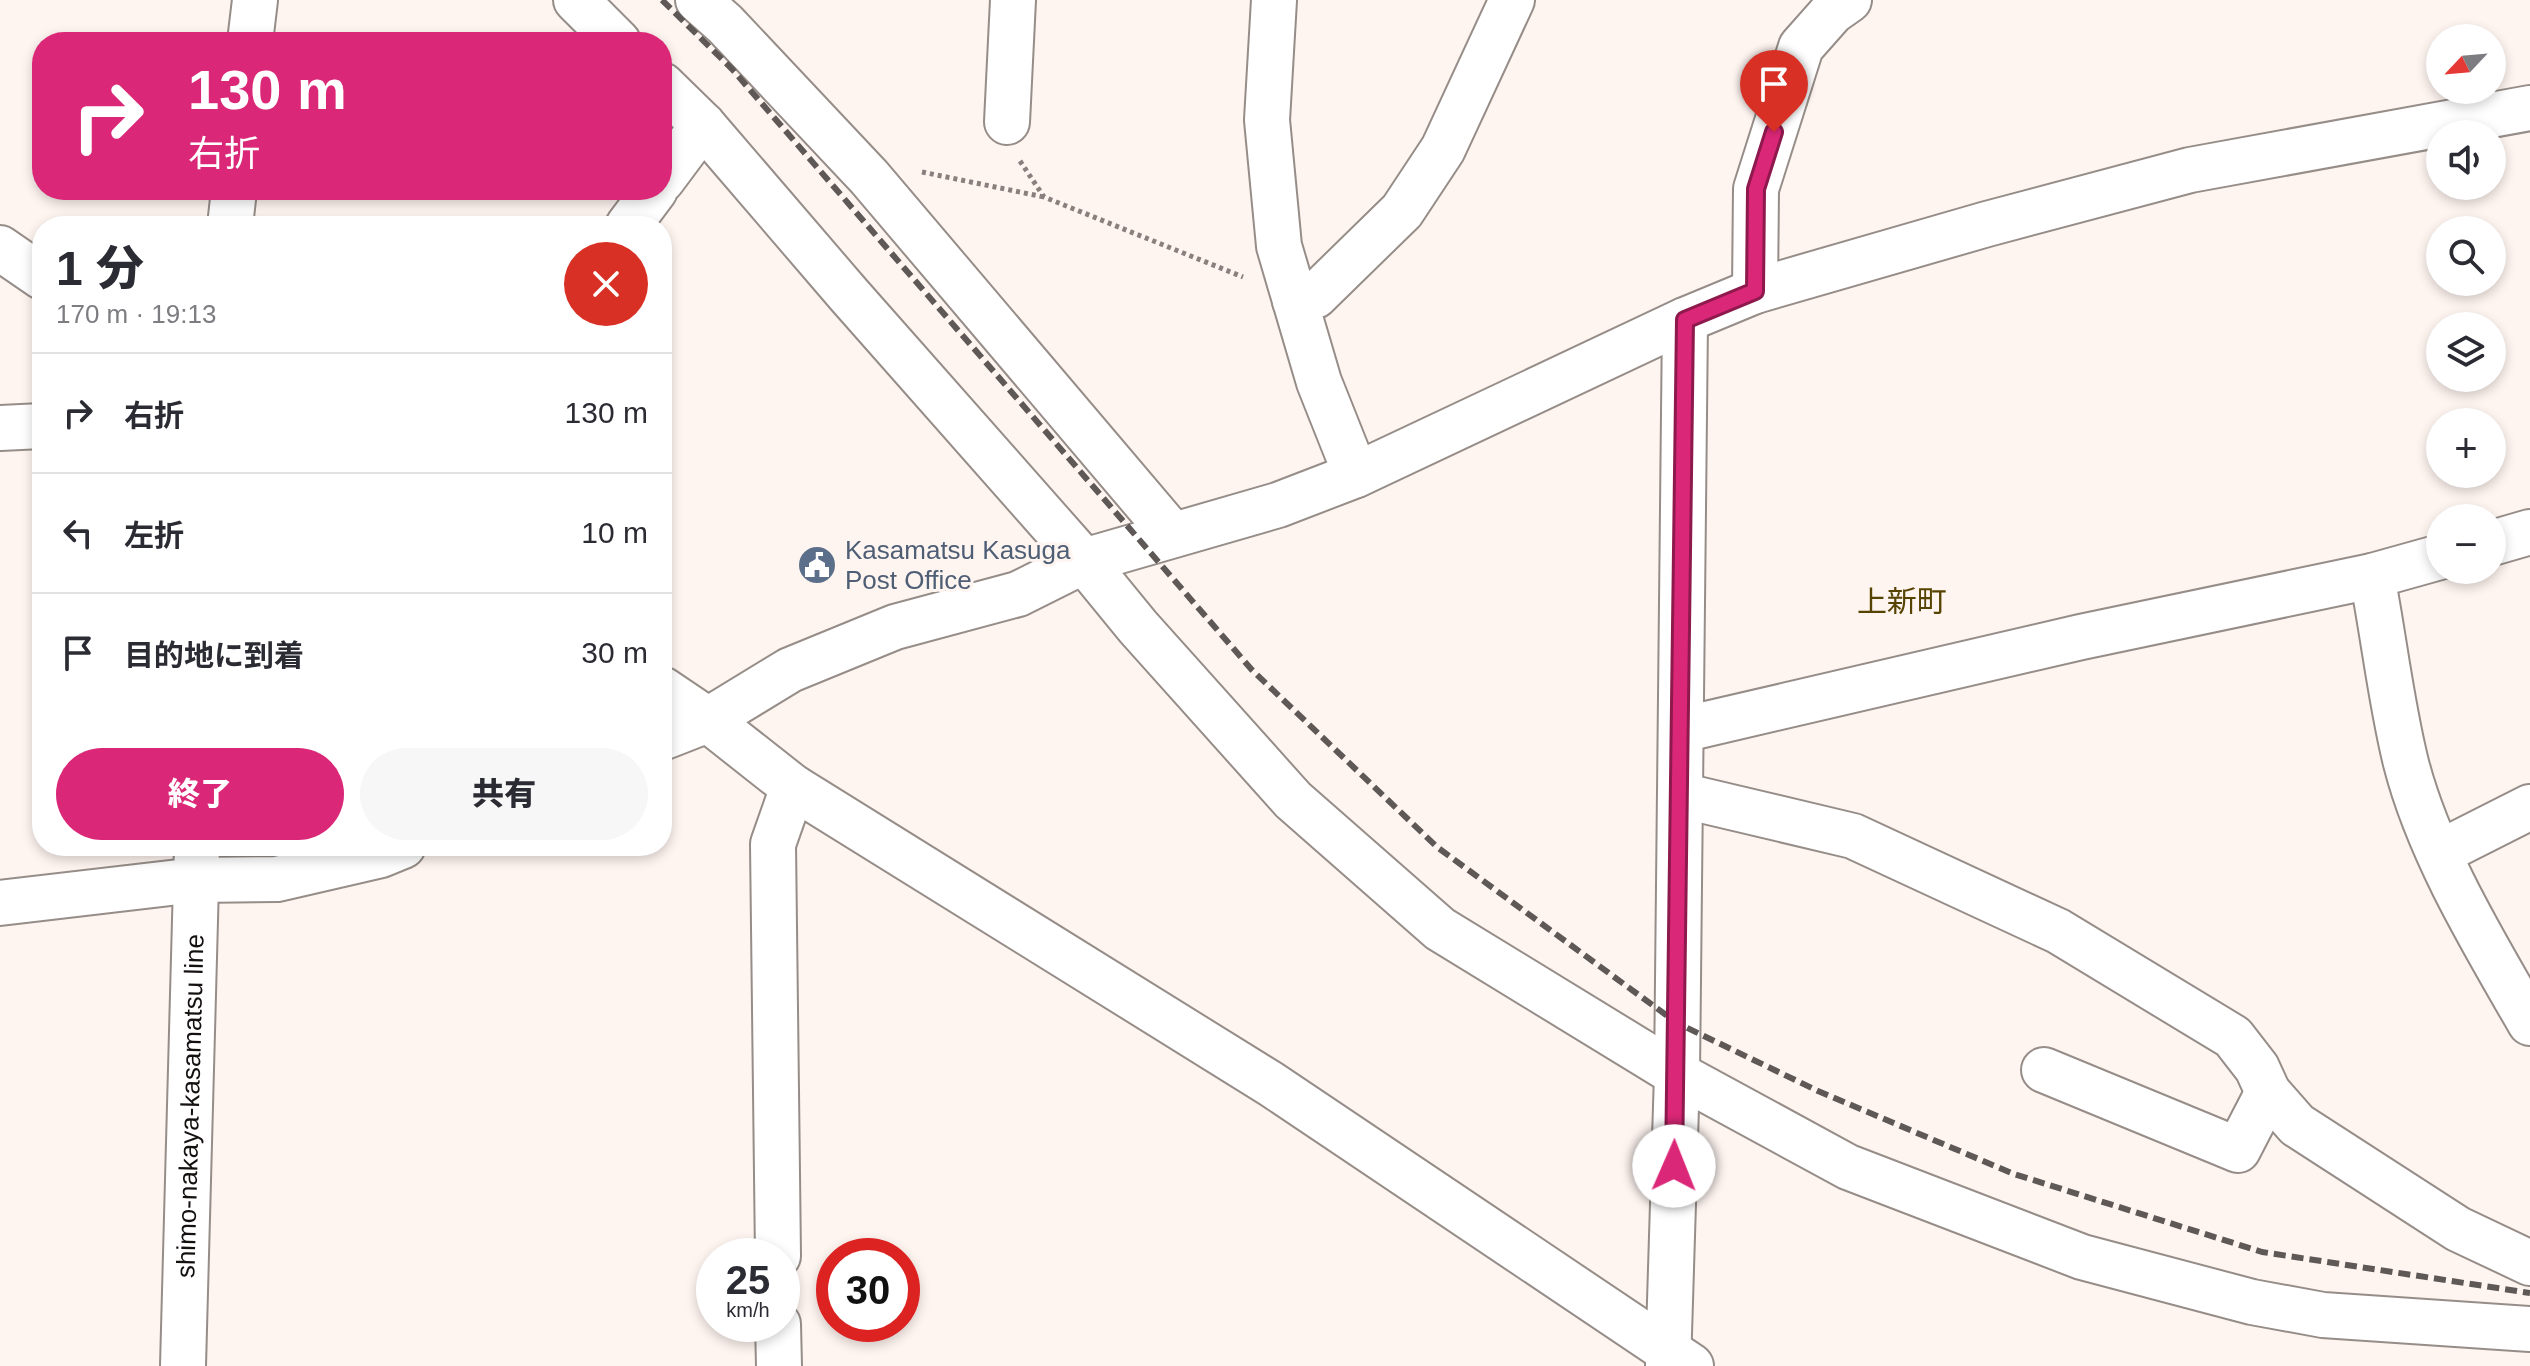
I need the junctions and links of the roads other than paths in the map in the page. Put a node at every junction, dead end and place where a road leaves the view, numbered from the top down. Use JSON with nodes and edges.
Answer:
{"nodes":[{"id":1,"x":255,"y":0,"type":"edge"},
{"id":2,"x":576,"y":0,"type":"edge"},
{"id":3,"x":698,"y":0,"type":"edge"},
{"id":4,"x":1013,"y":0,"type":"edge"},
{"id":5,"x":1274,"y":0,"type":"edge"},
{"id":6,"x":1512,"y":0,"type":"edge"},
{"id":7,"x":1849,"y":0,"type":"edge"},
{"id":8,"x":251,"y":32,"type":"edge"},
{"id":9,"x":608,"y":32,"type":"edge"},
{"id":10,"x":672,"y":95,"type":"edge"},
{"id":11,"x":2530,"y":108,"type":"edge"},
{"id":12,"x":1007,"y":122,"type":"road end"},
{"id":13,"x":703,"y":125,"type":"junction"},
{"id":14,"x":672,"y":167,"type":"edge"},
{"id":15,"x":0,"y":248,"type":"edge"},
{"id":16,"x":32,"y":270,"type":"edge"},
{"id":17,"x":1292,"y":290,"type":"junction"},
{"id":18,"x":1755,"y":291,"type":"junction"},
{"id":19,"x":1685,"y":320,"type":"junction"},
{"id":20,"x":32,"y":426,"type":"edge"},
{"id":21,"x":0,"y":428,"type":"edge"},
{"id":22,"x":1356,"y":475,"type":"junction"},
{"id":23,"x":2530,"y":532,"type":"edge"},
{"id":24,"x":1172,"y":534,"type":"junction"},
{"id":25,"x":2506,"y":539,"type":"edge"},
{"id":26,"x":1084,"y":561,"type":"junction"},
{"id":27,"x":2426,"y":561,"type":"edge"},
{"id":28,"x":2372,"y":576,"type":"junction"},
{"id":29,"x":672,"y":696,"type":"edge"},
{"id":30,"x":708,"y":720,"type":"junction"},
{"id":31,"x":1681,"y":730,"type":"junction"},
{"id":32,"x":672,"y":734,"type":"edge"},
{"id":33,"x":793,"y":787,"type":"junction"},
{"id":34,"x":1680,"y":795,"type":"junction"},
{"id":35,"x":2530,"y":807,"type":"edge"},
{"id":36,"x":2439,"y":853,"type":"junction"},
{"id":37,"x":377,"y":856,"type":"edge"},
{"id":38,"x":197,"y":863,"type":"edge"},
{"id":39,"x":0,"y":903,"type":"edge"},
{"id":40,"x":2530,"y":1023,"type":"edge"},
{"id":41,"x":2044,"y":1070,"type":"dead end"},
{"id":42,"x":1677,"y":1074,"type":"junction"},
{"id":43,"x":2268,"y":1092,"type":"junction"},
{"id":44,"x":778,"y":1238,"type":"edge"},
{"id":45,"x":2530,"y":1263,"type":"edge"},
{"id":46,"x":2530,"y":1329,"type":"edge"},
{"id":47,"x":778,"y":1342,"type":"edge"},
{"id":48,"x":1676,"y":1361,"type":"edge"},
{"id":49,"x":183,"y":1366,"type":"edge"},
{"id":50,"x":779,"y":1366,"type":"edge"}],
"edges":[{"from":1,"to":8,"type":"street"},
{"from":2,"to":9,"type":"street"},
{"from":3,"to":24,"type":"street"},
{"from":4,"to":12,"type":"street"},
{"from":5,"to":17,"type":"street"},
{"from":6,"to":17,"type":"street"},
{"from":7,"to":18,"type":"street"},
{"from":10,"to":13,"type":"street"},
{"from":11,"to":18,"type":"street"},
{"from":13,"to":14,"type":"street"},
{"from":13,"to":26,"type":"street"},
{"from":15,"to":16,"type":"street"},
{"from":17,"to":22,"type":"street"},
{"from":18,"to":19,"type":"street"},
{"from":19,"to":22,"type":"street"},
{"from":19,"to":31,"type":"street"},
{"from":20,"to":21,"type":"street"},
{"from":22,"to":24,"type":"street"},
{"from":23,"to":25,"type":"street"},
{"from":24,"to":26,"type":"street"},
{"from":26,"to":30,"type":"street"},
{"from":26,"to":42,"type":"street"},
{"from":27,"to":28,"type":"street"},
{"from":28,"to":31,"type":"street"},
{"from":28,"to":36,"type":"street"},
{"from":29,"to":30,"type":"street"},
{"from":30,"to":32,"type":"street"},
{"from":30,"to":33,"type":"street"},
{"from":31,"to":34,"type":"street"},
{"from":33,"to":44,"type":"street"},
{"from":33,"to":48,"type":"street"},
{"from":34,"to":42,"type":"street"},
{"from":34,"to":43,"type":"street"},
{"from":35,"to":36,"type":"street"},
{"from":36,"to":40,"type":"street"},
{"from":37,"to":38,"type":"street"},
{"from":38,"to":39,"type":"street"},
{"from":38,"to":49,"type":"street","name":"shimo-nakaya-kasamatsu line"},
{"from":41,"to":43,"type":"street"},
{"from":42,"to":46,"type":"street"},
{"from":42,"to":48,"type":"street"},
{"from":43,"to":45,"type":"street"},
{"from":47,"to":50,"type":"street"}]}
